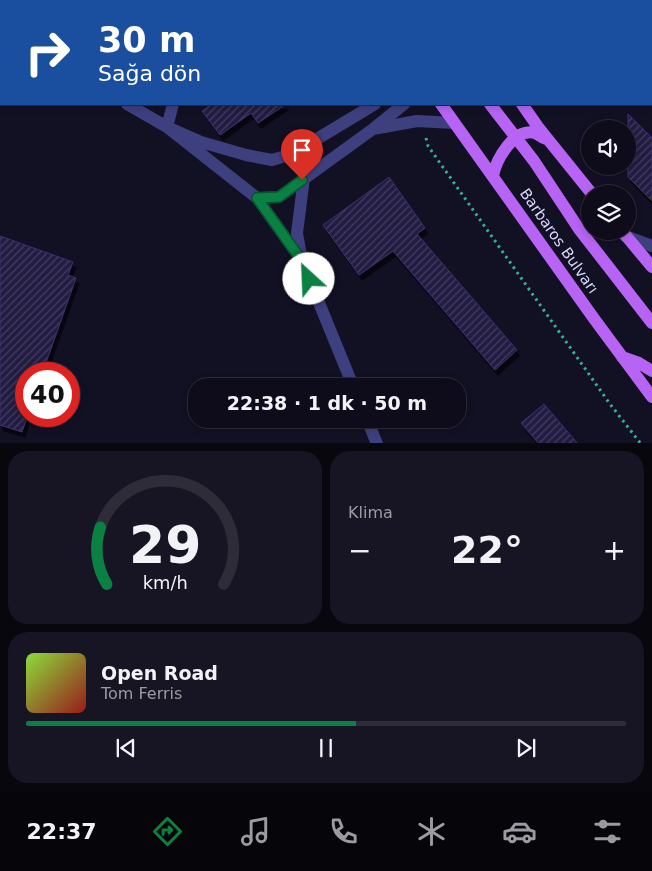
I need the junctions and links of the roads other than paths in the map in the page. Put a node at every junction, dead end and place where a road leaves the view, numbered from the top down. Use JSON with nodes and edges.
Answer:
{"nodes":[{"id":1,"x":129,"y":105,"type":"edge"},
{"id":2,"x":173,"y":105,"type":"edge"},
{"id":3,"x":373,"y":105,"type":"edge"},
{"id":4,"x":403,"y":105,"type":"edge"},
{"id":5,"x":442,"y":105,"type":"edge"},
{"id":6,"x":491,"y":105,"type":"edge"},
{"id":7,"x":523,"y":105,"type":"edge"},
{"id":8,"x":454,"y":123,"type":"junction"},
{"id":9,"x":167,"y":127,"type":"junction"},
{"id":10,"x":373,"y":129,"type":"junction"},
{"id":11,"x":516,"y":137,"type":"junction"},
{"id":12,"x":550,"y":142,"type":"junction"},
{"id":13,"x":492,"y":176,"type":"junction"},
{"id":14,"x":304,"y":178,"type":"junction"},
{"id":15,"x":585,"y":185,"type":"edge"},
{"id":16,"x":257,"y":198,"type":"junction"},
{"id":17,"x":636,"y":239,"type":"edge"},
{"id":18,"x":630,"y":240,"type":"edge"},
{"id":19,"x":652,"y":246,"type":"edge"},
{"id":20,"x":302,"y":261,"type":"junction"},
{"id":21,"x":652,"y":267,"type":"edge"},
{"id":22,"x":652,"y":322,"type":"edge"},
{"id":23,"x":622,"y":356,"type":"junction"},
{"id":24,"x":652,"y":371,"type":"edge"},
{"id":25,"x":350,"y":378,"type":"edge"},
{"id":26,"x":652,"y":397,"type":"edge"},
{"id":27,"x":371,"y":428,"type":"edge"},
{"id":28,"x":377,"y":443,"type":"edge"}],
"edges":[{"from":1,"to":9,"type":"street"},
{"from":2,"to":9,"type":"street"},
{"from":3,"to":9,"type":"street"},
{"from":4,"to":10,"type":"street"},
{"from":5,"to":8,"type":"main road","name":"Barbaros Bulvarı"},
{"from":6,"to":11,"type":"main road","name":"Barbaros Bulvarı"},
{"from":7,"to":12,"type":"main road"},
{"from":8,"to":10,"type":"street"},
{"from":8,"to":13,"type":"main road","name":"Barbaros Bulvarı"},
{"from":9,"to":16,"type":"street"},
{"from":10,"to":14,"type":"street"},
{"from":11,"to":12,"type":"main road"},
{"from":11,"to":13,"type":"main road"},
{"from":11,"to":22,"type":"main road","name":"Barbaros Bulvarı"},
{"from":12,"to":15,"type":"main road"},
{"from":13,"to":23,"type":"main road","name":"Barbaros Bulvarı"},
{"from":14,"to":16,"type":"street"},
{"from":14,"to":20,"type":"street"},
{"from":16,"to":20,"type":"street"},
{"from":17,"to":19,"type":"street"},
{"from":18,"to":21,"type":"main road"},
{"from":20,"to":25,"type":"street"},
{"from":23,"to":24,"type":"main road"},
{"from":23,"to":26,"type":"main road","name":"Barbaros Bulvarı"},
{"from":27,"to":28,"type":"street"}]}
